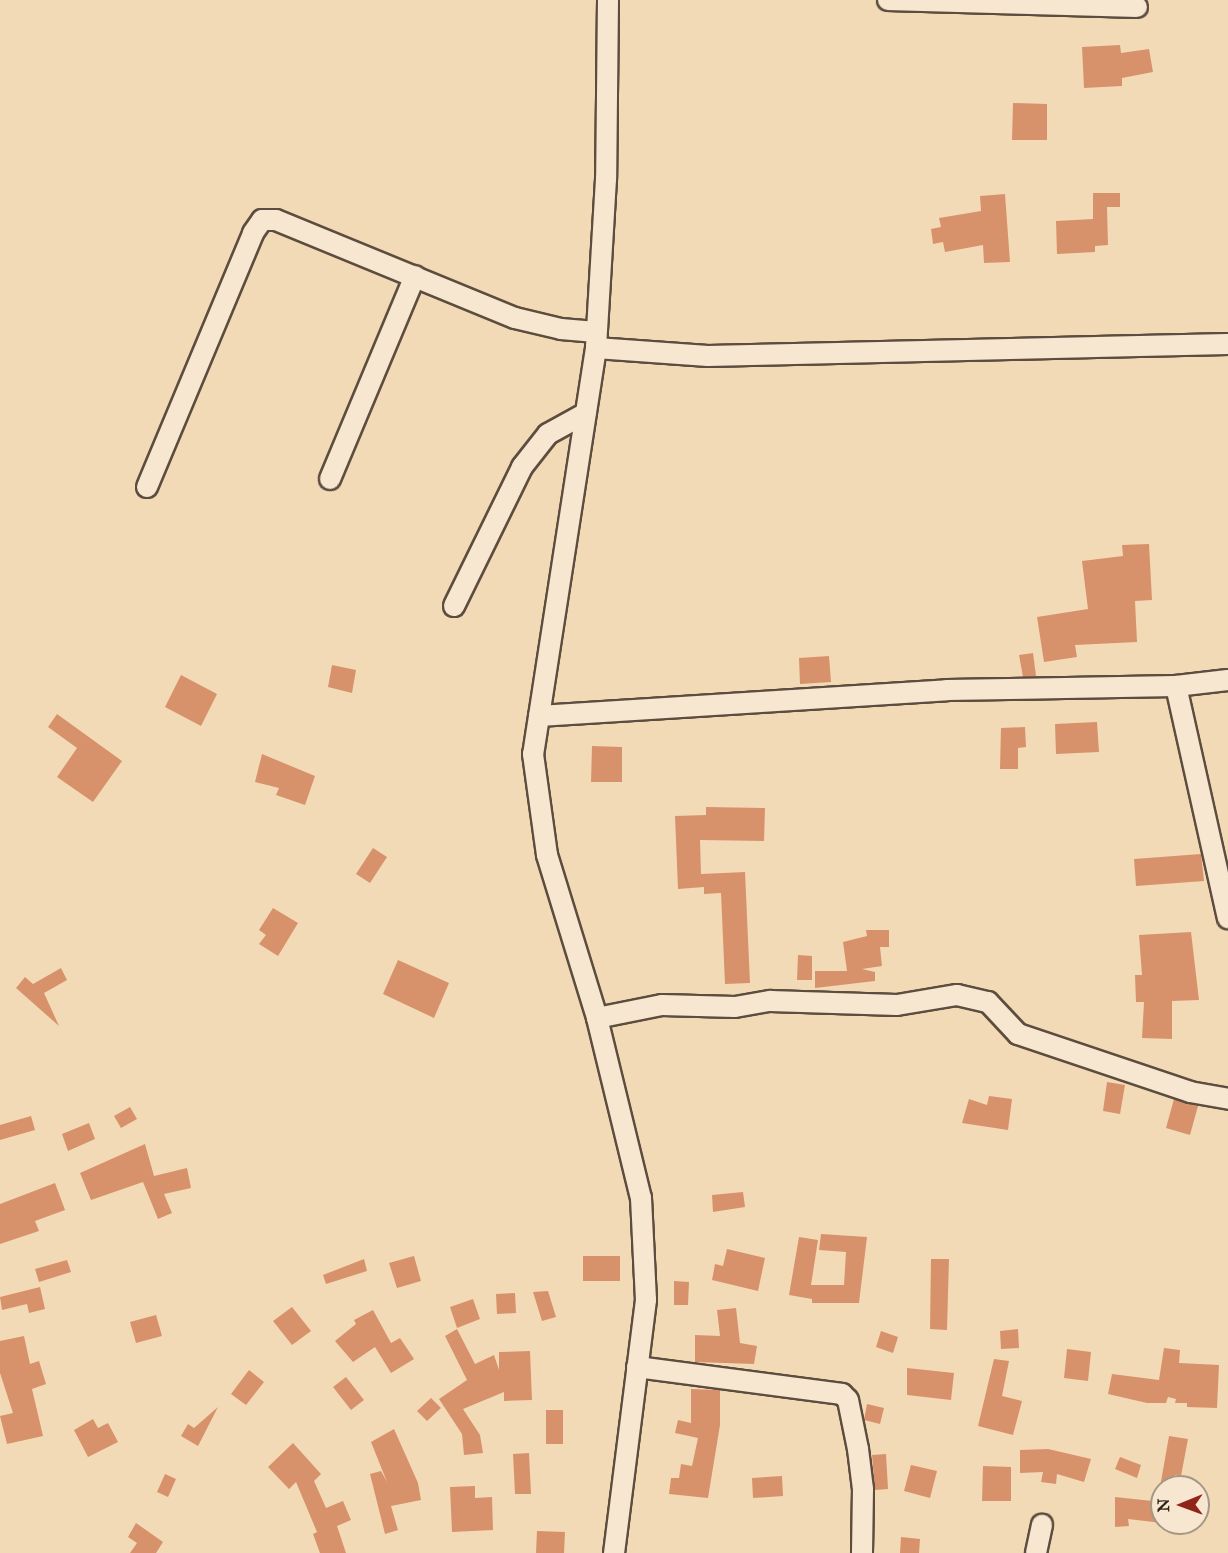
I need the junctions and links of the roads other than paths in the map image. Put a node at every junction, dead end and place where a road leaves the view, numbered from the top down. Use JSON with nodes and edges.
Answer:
{"nodes":[{"id":1,"x":608,"y":0,"type":"edge"},
{"id":2,"x":888,"y":0,"type":"edge"},
{"id":3,"x":1137,"y":7,"type":"dead end"},
{"id":4,"x":416,"y":276,"type":"junction"},
{"id":5,"x":596,"y":340,"type":"junction"},
{"id":6,"x":1228,"y":344,"type":"edge"},
{"id":7,"x":586,"y":412,"type":"junction"},
{"id":8,"x":330,"y":478,"type":"dead end"},
{"id":9,"x":147,"y":488,"type":"dead end"},
{"id":10,"x":454,"y":606,"type":"dead end"},
{"id":11,"x":1228,"y":680,"type":"edge"},
{"id":12,"x":1176,"y":686,"type":"junction"},
{"id":13,"x":539,"y":716,"type":"junction"},
{"id":14,"x":1228,"y":918,"type":"edge"},
{"id":15,"x":597,"y":1018,"type":"junction"},
{"id":16,"x":1228,"y":1100,"type":"edge"},
{"id":17,"x":637,"y":1367,"type":"junction"},
{"id":18,"x":1042,"y":1525,"type":"dead end"},
{"id":19,"x":614,"y":1553,"type":"edge"},
{"id":20,"x":862,"y":1553,"type":"edge"},
{"id":21,"x":1036,"y":1553,"type":"edge"}],
"edges":[{"from":1,"to":5,"type":"street"},
{"from":2,"to":3,"type":"street"},
{"from":4,"to":5,"type":"street"},
{"from":4,"to":8,"type":"street"},
{"from":4,"to":9,"type":"street"},
{"from":5,"to":6,"type":"street"},
{"from":5,"to":7,"type":"street"},
{"from":7,"to":10,"type":"street"},
{"from":7,"to":13,"type":"street"},
{"from":11,"to":12,"type":"street"},
{"from":12,"to":13,"type":"street"},
{"from":12,"to":14,"type":"street"},
{"from":13,"to":15,"type":"street"},
{"from":15,"to":16,"type":"street"},
{"from":15,"to":17,"type":"street"},
{"from":17,"to":19,"type":"street"},
{"from":17,"to":20,"type":"street"},
{"from":18,"to":21,"type":"street"}]}
